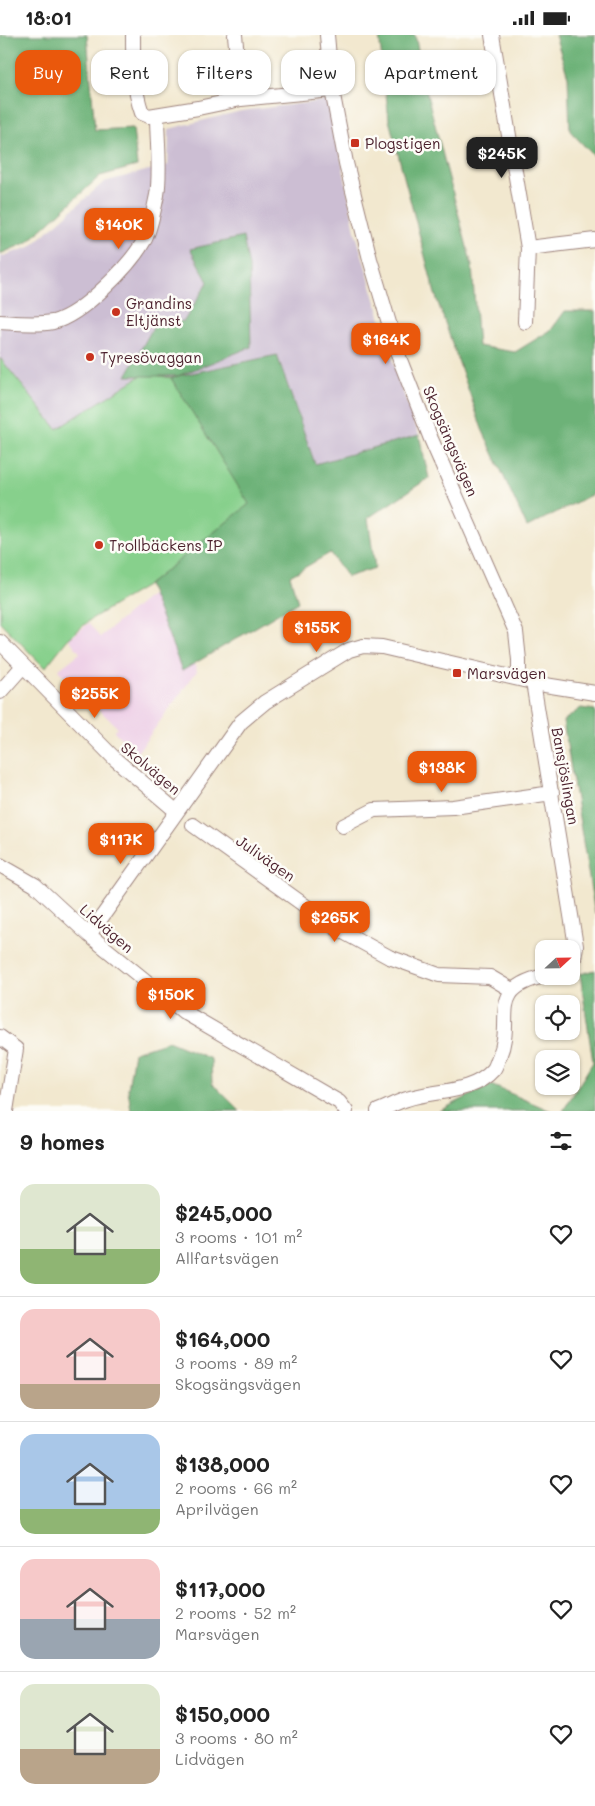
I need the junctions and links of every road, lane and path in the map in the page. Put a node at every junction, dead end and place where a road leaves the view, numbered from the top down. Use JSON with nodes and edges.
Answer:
{"nodes":[{"id":1,"x":133,"y":35,"type":"edge"},
{"id":2,"x":235,"y":35,"type":"edge"},
{"id":3,"x":327,"y":35,"type":"edge"},
{"id":4,"x":492,"y":35,"type":"edge"},
{"id":5,"x":328,"y":50,"type":"edge"},
{"id":6,"x":281,"y":95,"type":"edge"},
{"id":7,"x":333,"y":95,"type":"edge"},
{"id":8,"x":240,"y":99,"type":"junction"},
{"id":9,"x":157,"y":115,"type":"junction"},
{"id":10,"x":595,"y":240,"type":"edge"},
{"id":11,"x":528,"y":248,"type":"junction"},
{"id":12,"x":0,"y":322,"type":"edge"},
{"id":13,"x":526,"y":322,"type":"dead end"},
{"id":14,"x":0,"y":642,"type":"edge"},
{"id":15,"x":23,"y":666,"type":"junction"},
{"id":16,"x":519,"y":679,"type":"junction"},
{"id":17,"x":533,"y":682,"type":"junction"},
{"id":18,"x":0,"y":693,"type":"edge"},
{"id":19,"x":595,"y":693,"type":"edge"},
{"id":20,"x":552,"y":793,"type":"junction"},
{"id":21,"x":176,"y":811,"type":"junction"},
{"id":22,"x":193,"y":825,"type":"dead end"},
{"id":23,"x":343,"y":826,"type":"dead end"},
{"id":24,"x":0,"y":865,"type":"edge"},
{"id":25,"x":89,"y":935,"type":"junction"},
{"id":26,"x":575,"y":940,"type":"edge"},
{"id":27,"x":535,"y":978,"type":"edge"},
{"id":28,"x":512,"y":990,"type":"junction"},
{"id":29,"x":0,"y":1037,"type":"edge"},
{"id":30,"x":6,"y":1111,"type":"edge"},
{"id":31,"x":346,"y":1111,"type":"edge"},
{"id":32,"x":378,"y":1111,"type":"edge"}],
"edges":[{"from":1,"to":9,"type":"street"},
{"from":2,"to":8,"type":"street"},
{"from":3,"to":5,"type":"street","name":"Skogsängsvägen"},
{"from":4,"to":11,"type":"street"},
{"from":6,"to":8,"type":"street"},
{"from":7,"to":16,"type":"street","name":"Skogsängsvägen"},
{"from":8,"to":9,"type":"street"},
{"from":9,"to":12,"type":"street"},
{"from":10,"to":11,"type":"street"},
{"from":11,"to":13,"type":"street"},
{"from":14,"to":15,"type":"street","name":"Skolvägen"},
{"from":15,"to":18,"type":"street"},
{"from":15,"to":21,"type":"street","name":"Skolvägen"},
{"from":16,"to":17,"type":"street"},
{"from":16,"to":21,"type":"street"},
{"from":17,"to":19,"type":"street"},
{"from":17,"to":20,"type":"street","name":"Bansjöslingan"},
{"from":20,"to":23,"type":"street"},
{"from":20,"to":26,"type":"street","name":"Bansjöslingan"},
{"from":21,"to":25,"type":"street"},
{"from":22,"to":28,"type":"street","name":"Julivägen"},
{"from":24,"to":25,"type":"street","name":"Lidvägen"},
{"from":25,"to":31,"type":"street","name":"Lidvägen"},
{"from":27,"to":28,"type":"street"},
{"from":28,"to":32,"type":"street"},
{"from":29,"to":30,"type":"street"}]}
